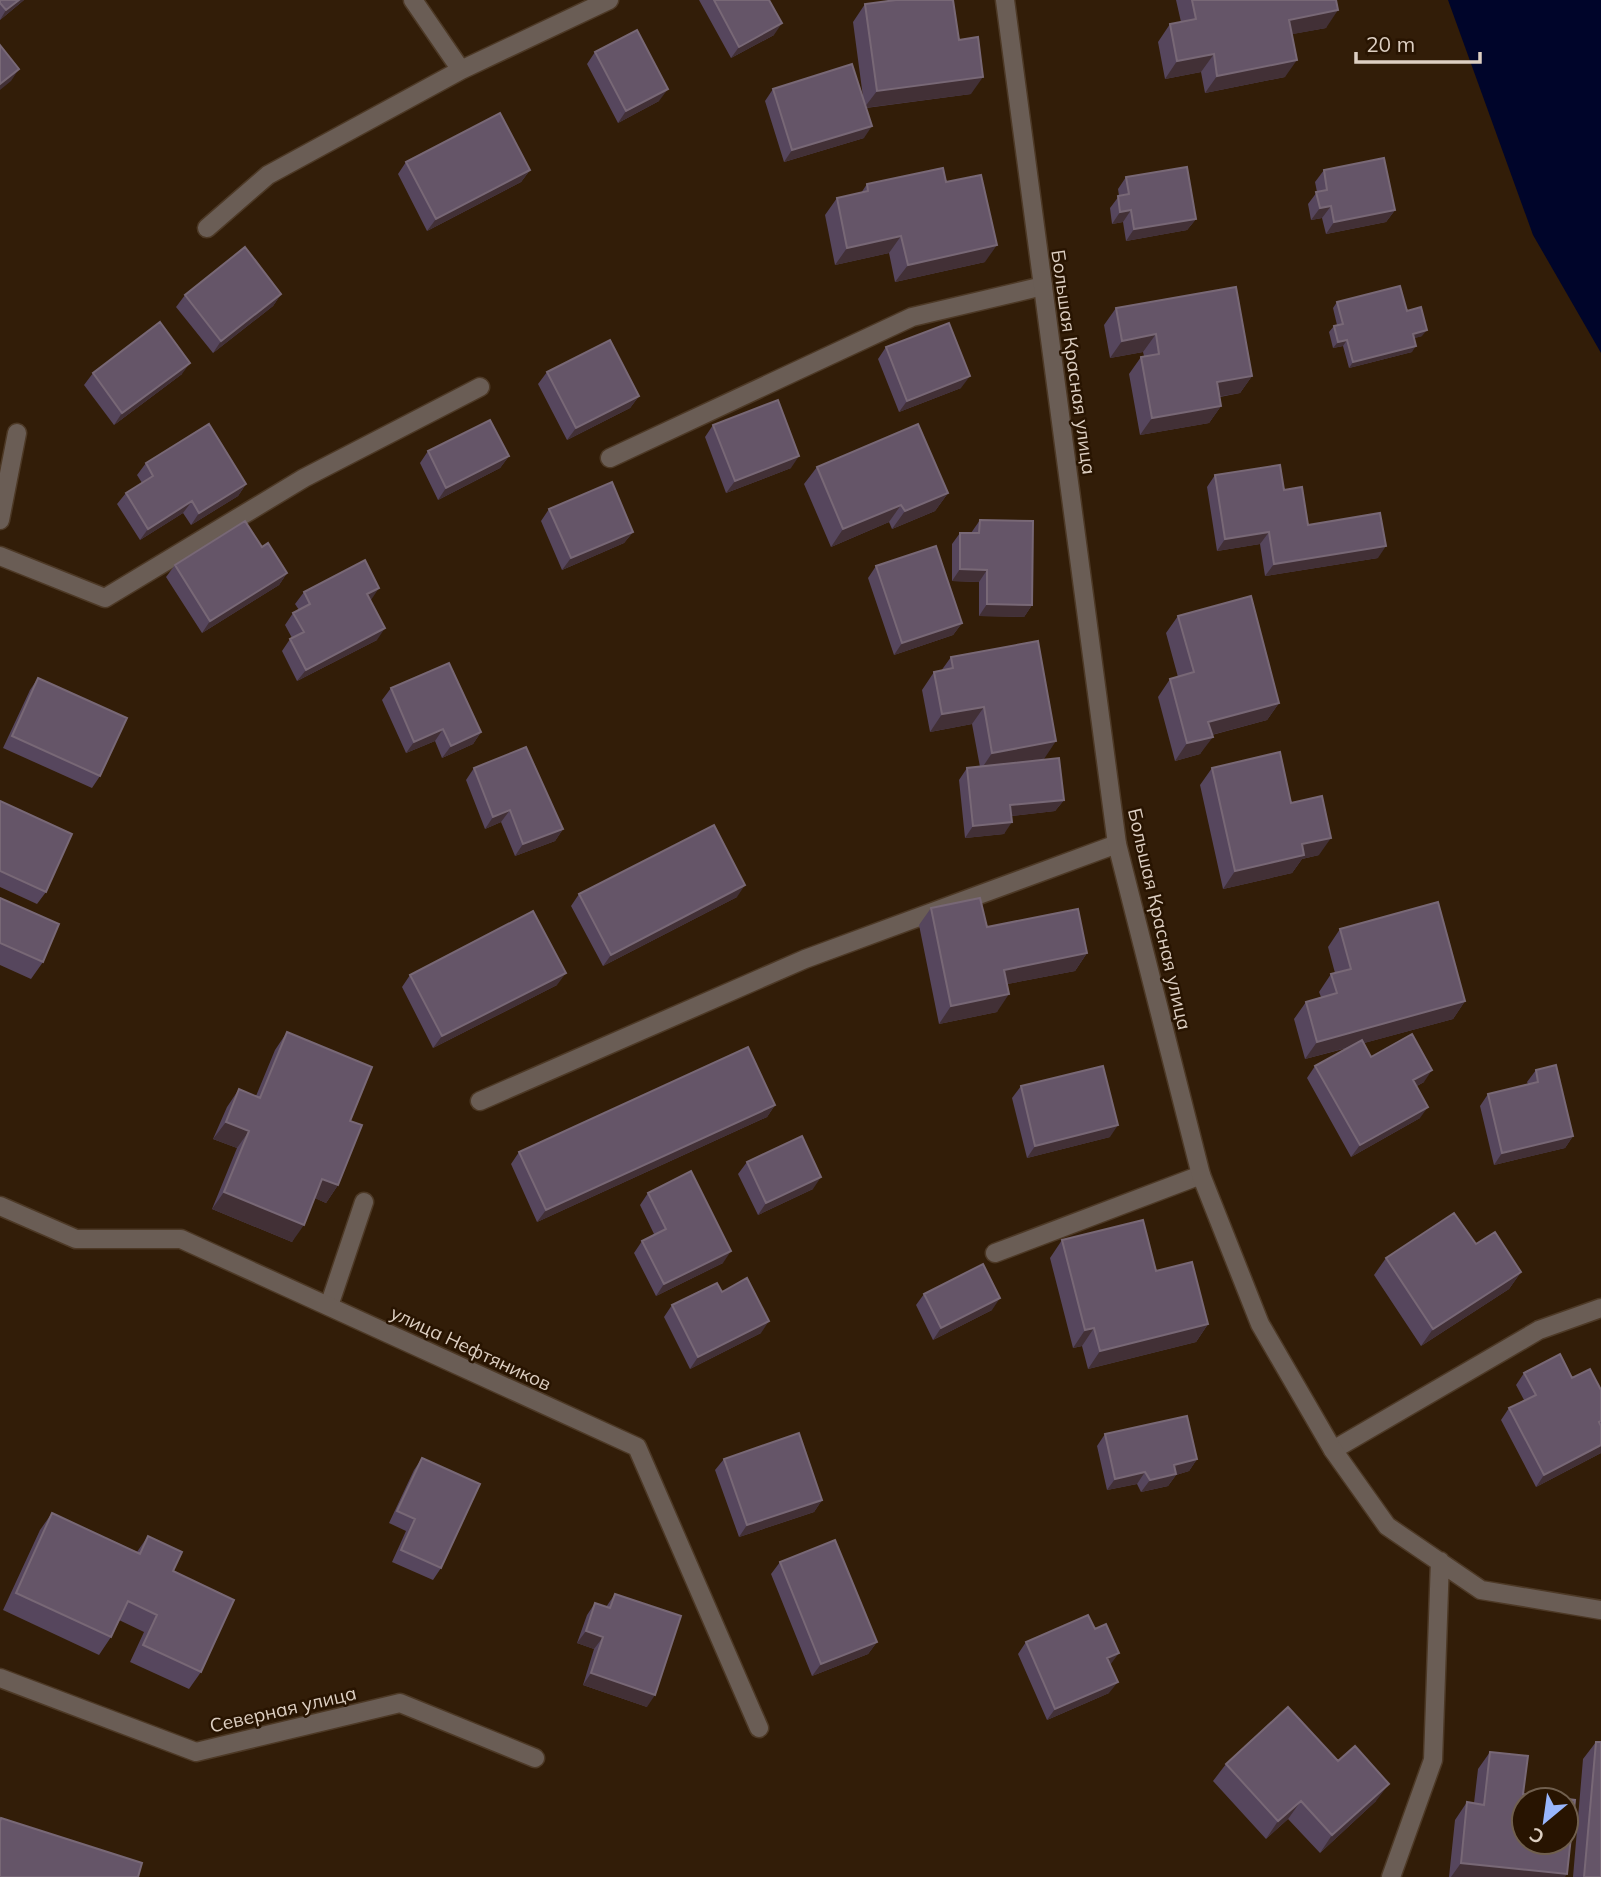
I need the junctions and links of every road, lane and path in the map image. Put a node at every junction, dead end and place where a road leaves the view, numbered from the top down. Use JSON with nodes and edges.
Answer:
{"nodes":[{"id":1,"x":413,"y":0,"type":"edge"},
{"id":2,"x":608,"y":0,"type":"edge"},
{"id":3,"x":1004,"y":0,"type":"edge"},
{"id":4,"x":461,"y":70,"type":"junction"},
{"id":5,"x":207,"y":228,"type":"dead end"},
{"id":6,"x":1043,"y":286,"type":"junction"},
{"id":7,"x":480,"y":387,"type":"dead end"},
{"id":8,"x":17,"y":433,"type":"dead end"},
{"id":9,"x":610,"y":458,"type":"dead end"},
{"id":10,"x":0,"y":520,"type":"edge"},
{"id":11,"x":0,"y":556,"type":"edge"},
{"id":12,"x":1117,"y":844,"type":"junction"},
{"id":13,"x":480,"y":1101,"type":"dead end"},
{"id":14,"x":1201,"y":1175,"type":"junction"},
{"id":15,"x":364,"y":1202,"type":"dead end"},
{"id":16,"x":0,"y":1206,"type":"edge"},
{"id":17,"x":995,"y":1253,"type":"dead end"},
{"id":18,"x":328,"y":1306,"type":"junction"},
{"id":19,"x":1601,"y":1308,"type":"edge"},
{"id":20,"x":1334,"y":1450,"type":"junction"},
{"id":21,"x":1440,"y":1562,"type":"junction"},
{"id":22,"x":1601,"y":1610,"type":"edge"},
{"id":23,"x":0,"y":1678,"type":"edge"},
{"id":24,"x":759,"y":1728,"type":"dead end"},
{"id":25,"x":535,"y":1758,"type":"dead end"},
{"id":26,"x":1391,"y":1877,"type":"edge"}],
"edges":[{"from":1,"to":4,"type":"street"},
{"from":2,"to":4,"type":"street"},
{"from":3,"to":6,"type":"street","name":"Большая Красная улица"},
{"from":4,"to":5,"type":"street"},
{"from":6,"to":9,"type":"street"},
{"from":6,"to":12,"type":"street","name":"Большая Красная улица"},
{"from":7,"to":11,"type":"street"},
{"from":8,"to":10,"type":"street"},
{"from":12,"to":13,"type":"street"},
{"from":12,"to":14,"type":"street","name":"Большая Красная улица"},
{"from":14,"to":17,"type":"street"},
{"from":14,"to":20,"type":"street","name":"Большая Красная улица"},
{"from":15,"to":18,"type":"street"},
{"from":16,"to":18,"type":"street","name":"улица Нефтяников"},
{"from":18,"to":24,"type":"street","name":"улица Нефтяников"},
{"from":19,"to":20,"type":"street"},
{"from":20,"to":21,"type":"street","name":"Большая Красная улица"},
{"from":21,"to":22,"type":"street","name":"Большая Красная улица"},
{"from":21,"to":26,"type":"street"},
{"from":23,"to":25,"type":"street","name":"Северная улица"}]}
